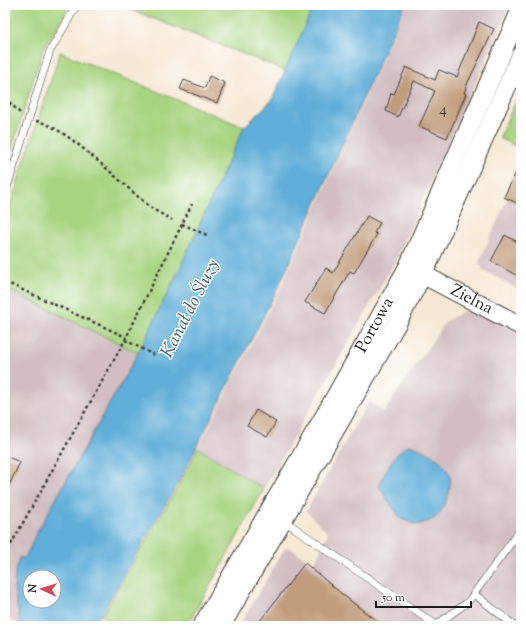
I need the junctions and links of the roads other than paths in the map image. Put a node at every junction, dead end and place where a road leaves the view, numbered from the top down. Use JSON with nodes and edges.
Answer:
{"nodes":[{"id":1,"x":77,"y":5,"type":"edge"},
{"id":2,"x":521,"y":10,"type":"edge"},
{"id":3,"x":521,"y":56,"type":"edge"},
{"id":4,"x":470,"y":146,"type":"junction"},
{"id":5,"x":5,"y":194,"type":"edge"},
{"id":6,"x":415,"y":270,"type":"junction"},
{"id":7,"x":521,"y":326,"type":"edge"},
{"id":8,"x":276,"y":516,"type":"junction"},
{"id":9,"x":518,"y":533,"type":"dead end"},
{"id":10,"x":474,"y":594,"type":"junction"},
{"id":11,"x":202,"y":626,"type":"edge"},
{"id":12,"x":221,"y":626,"type":"edge"},
{"id":13,"x":515,"y":626,"type":"edge"}],
"edges":[{"from":1,"to":5,"type":"lane"},
{"from":2,"to":4,"type":"street","name":"Portowa"},
{"from":3,"to":4,"type":"street","name":"Portowa"},
{"from":4,"to":6,"type":"street","name":"Portowa"},
{"from":6,"to":7,"type":"street","name":"Zielna"},
{"from":6,"to":8,"type":"street","name":"Portowa"},
{"from":8,"to":10,"type":"lane"},
{"from":8,"to":11,"type":"street","name":"Portowa"},
{"from":8,"to":12,"type":"street","name":"Portowa"},
{"from":9,"to":10,"type":"lane"},
{"from":10,"to":13,"type":"lane"}]}
